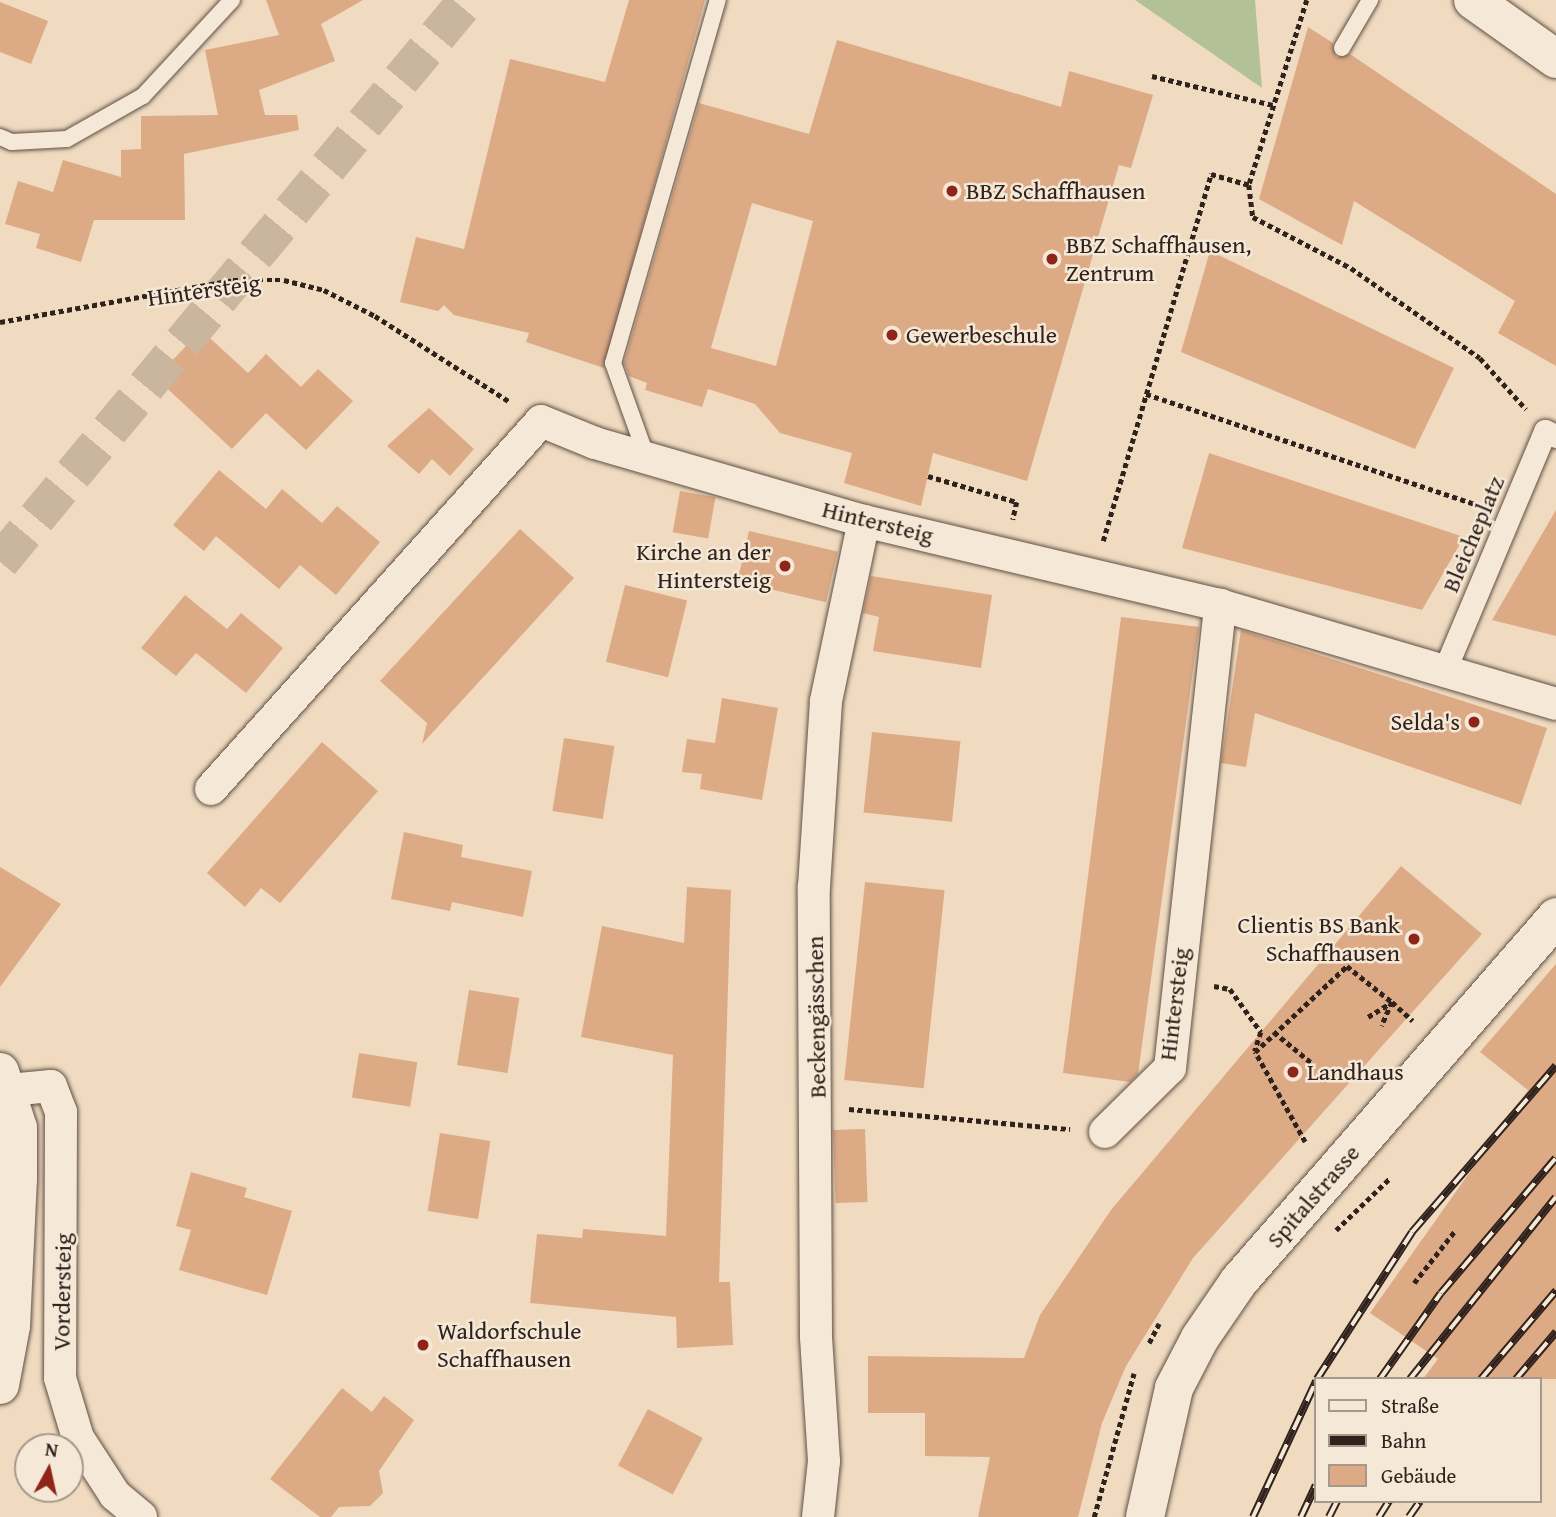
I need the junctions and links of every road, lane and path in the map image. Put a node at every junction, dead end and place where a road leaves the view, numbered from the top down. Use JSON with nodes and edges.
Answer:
{"nodes":[{"id":1,"x":232,"y":0,"type":"edge"},
{"id":2,"x":718,"y":0,"type":"edge"},
{"id":3,"x":1307,"y":0,"type":"edge"},
{"id":4,"x":1370,"y":0,"type":"edge"},
{"id":5,"x":1473,"y":0,"type":"edge"},
{"id":6,"x":1342,"y":48,"type":"dead end"},
{"id":7,"x":1556,"y":58,"type":"edge"},
{"id":8,"x":1152,"y":76,"type":"dead end"},
{"id":9,"x":1273,"y":105,"type":"junction"},
{"id":10,"x":0,"y":136,"type":"edge"},
{"id":11,"x":1249,"y":185,"type":"junction"},
{"id":12,"x":0,"y":322,"type":"edge"},
{"id":13,"x":1146,"y":394,"type":"junction"},
{"id":14,"x":541,"y":421,"type":"junction"},
{"id":15,"x":1550,"y":433,"type":"edge"},
{"id":16,"x":646,"y":458,"type":"junction"},
{"id":17,"x":928,"y":476,"type":"dead end"},
{"id":18,"x":1017,"y":502,"type":"dead end"},
{"id":19,"x":1510,"y":514,"type":"junction"},
{"id":20,"x":864,"y":521,"type":"junction"},
{"id":21,"x":1094,"y":574,"type":"junction"},
{"id":22,"x":1220,"y":605,"type":"junction"},
{"id":23,"x":1445,"y":669,"type":"junction"},
{"id":24,"x":1556,"y":704,"type":"edge"},
{"id":25,"x":211,"y":789,"type":"dead end"},
{"id":26,"x":1556,"y":917,"type":"edge"},
{"id":27,"x":1392,"y":1002,"type":"junction"},
{"id":28,"x":1368,"y":1017,"type":"dead end"},
{"id":29,"x":1382,"y":1026,"type":"dead end"},
{"id":30,"x":1274,"y":1032,"type":"junction"},
{"id":31,"x":1442,"y":1047,"type":"junction"},
{"id":32,"x":1313,"y":1064,"type":"dead end"},
{"id":33,"x":5,"y":1081,"type":"edge"},
{"id":34,"x":817,"y":1106,"type":"junction"},
{"id":35,"x":1105,"y":1132,"type":"joint"},
{"id":36,"x":1299,"y":1150,"type":"dead end"},
{"id":37,"x":1391,"y":1177,"type":"dead end"},
{"id":38,"x":1341,"y":1232,"type":"dead end"},
{"id":39,"x":1454,"y":1232,"type":"dead end"},
{"id":40,"x":1414,"y":1283,"type":"dead end"},
{"id":41,"x":1155,"y":1330,"type":"dead end"},
{"id":42,"x":1144,"y":1352,"type":"dead end"},
{"id":43,"x":1139,"y":1364,"type":"dead end"},
{"id":44,"x":0,"y":1385,"type":"edge"},
{"id":45,"x":141,"y":1517,"type":"edge"},
{"id":46,"x":818,"y":1517,"type":"edge"},
{"id":47,"x":1094,"y":1517,"type":"edge"},
{"id":48,"x":1145,"y":1517,"type":"edge"}],
"edges":[{"from":1,"to":10,"type":"lane"},
{"from":2,"to":16,"type":"lane"},
{"from":3,"to":9,"type":"path"},
{"from":4,"to":6,"type":"lane"},
{"from":5,"to":7,"type":"main road"},
{"from":8,"to":9,"type":"path"},
{"from":9,"to":11,"type":"path"},
{"from":11,"to":13,"type":"path"},
{"from":11,"to":15,"type":"path"},
{"from":12,"to":14,"type":"path","name":"Hintersteig"},
{"from":13,"to":19,"type":"path"},
{"from":13,"to":21,"type":"path"},
{"from":14,"to":16,"type":"street","name":"Hintersteig"},
{"from":14,"to":25,"type":"street"},
{"from":15,"to":19,"type":"street","name":"Bleicheplatz"},
{"from":16,"to":20,"type":"street","name":"Hintersteig"},
{"from":17,"to":18,"type":"path"},
{"from":19,"to":23,"type":"street","name":"Bleicheplatz"},
{"from":20,"to":21,"type":"street","name":"Hintersteig"},
{"from":20,"to":34,"type":"street","name":"Beckengässchen"},
{"from":21,"to":22,"type":"street","name":"Hintersteig"},
{"from":22,"to":23,"type":"street","name":"Hintersteig"},
{"from":22,"to":35,"type":"street","name":"Hintersteig"},
{"from":23,"to":24,"type":"street","name":"Hintersteig"},
{"from":26,"to":31,"type":"main road","name":"Spitalstrasse"},
{"from":27,"to":28,"type":"path"},
{"from":27,"to":29,"type":"path"},
{"from":27,"to":30,"type":"path"},
{"from":27,"to":31,"type":"path"},
{"from":30,"to":32,"type":"path"},
{"from":30,"to":36,"type":"path"},
{"from":31,"to":48,"type":"main road","name":"Spitalstrasse"},
{"from":33,"to":44,"type":"main road"},
{"from":33,"to":45,"type":"street","name":"Vordersteig"},
{"from":34,"to":35,"type":"path"},
{"from":34,"to":46,"type":"street","name":"Beckengässchen"},
{"from":37,"to":38,"type":"path"},
{"from":39,"to":40,"type":"path"},
{"from":41,"to":42,"type":"path"},
{"from":43,"to":47,"type":"path"}]}
